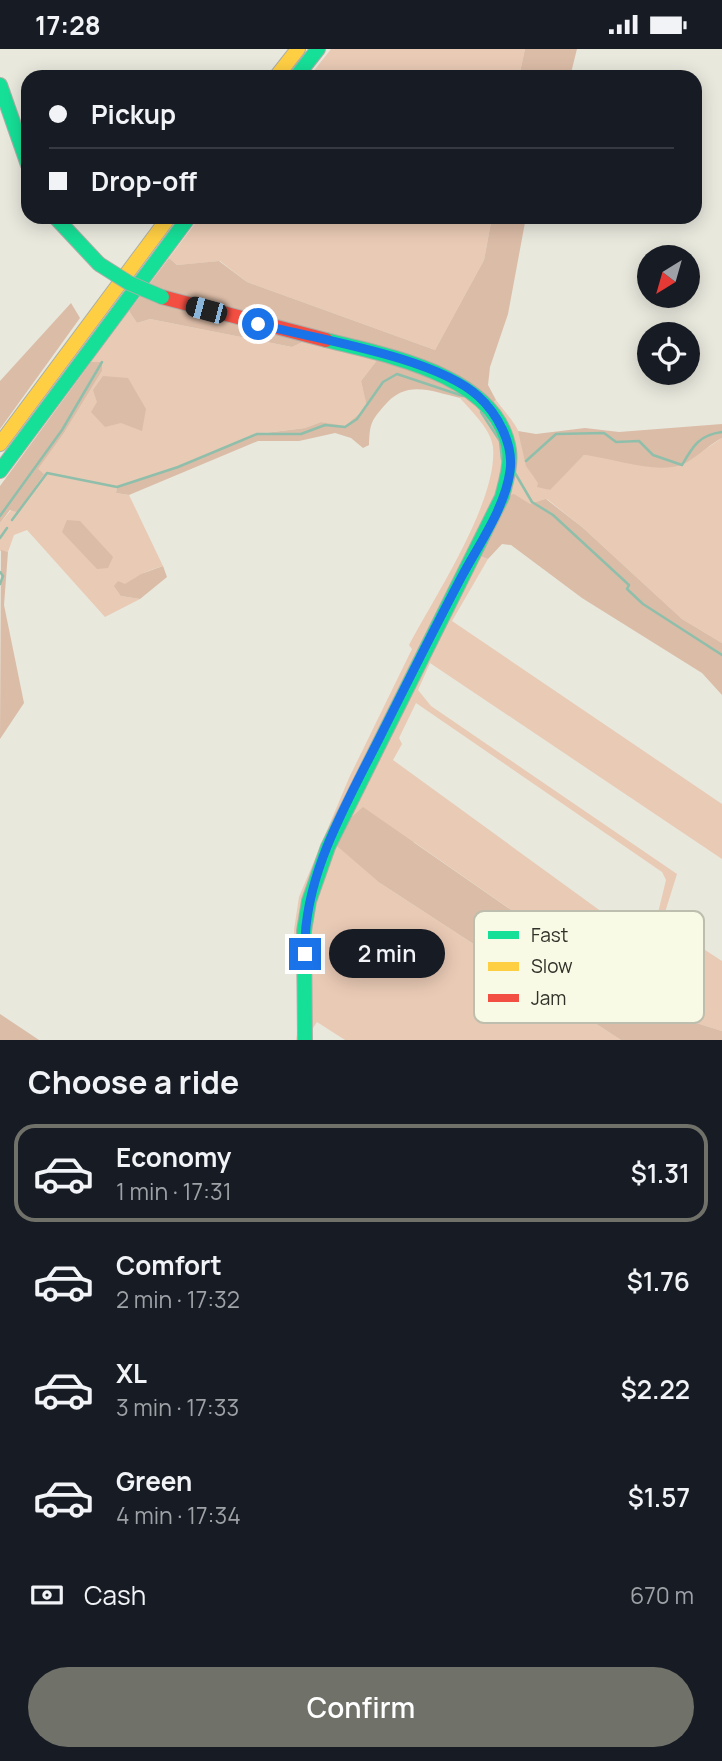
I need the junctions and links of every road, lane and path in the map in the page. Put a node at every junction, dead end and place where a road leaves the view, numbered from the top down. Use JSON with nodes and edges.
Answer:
{"nodes":[{"id":1,"x":298,"y":49,"type":"edge"},
{"id":2,"x":318,"y":49,"type":"edge"},
{"id":3,"x":282,"y":70,"type":"edge"},
{"id":4,"x":302,"y":70,"type":"edge"},
{"id":5,"x":0,"y":85,"type":"edge"},
{"id":6,"x":21,"y":145,"type":"edge"},
{"id":7,"x":62,"y":224,"type":"edge"},
{"id":8,"x":164,"y":224,"type":"edge"},
{"id":9,"x":184,"y":224,"type":"edge"},
{"id":10,"x":0,"y":444,"type":"edge"},
{"id":11,"x":0,"y":471,"type":"edge"},
{"id":12,"x":305,"y":1040,"type":"edge"}],
"edges":[{"from":1,"to":3,"type":"main road"},
{"from":2,"to":4,"type":"main road"},
{"from":5,"to":6,"type":"main road"},
{"from":7,"to":12,"type":"main road","bridge":true},
{"from":8,"to":10,"type":"main road"},
{"from":9,"to":11,"type":"main road"}]}
